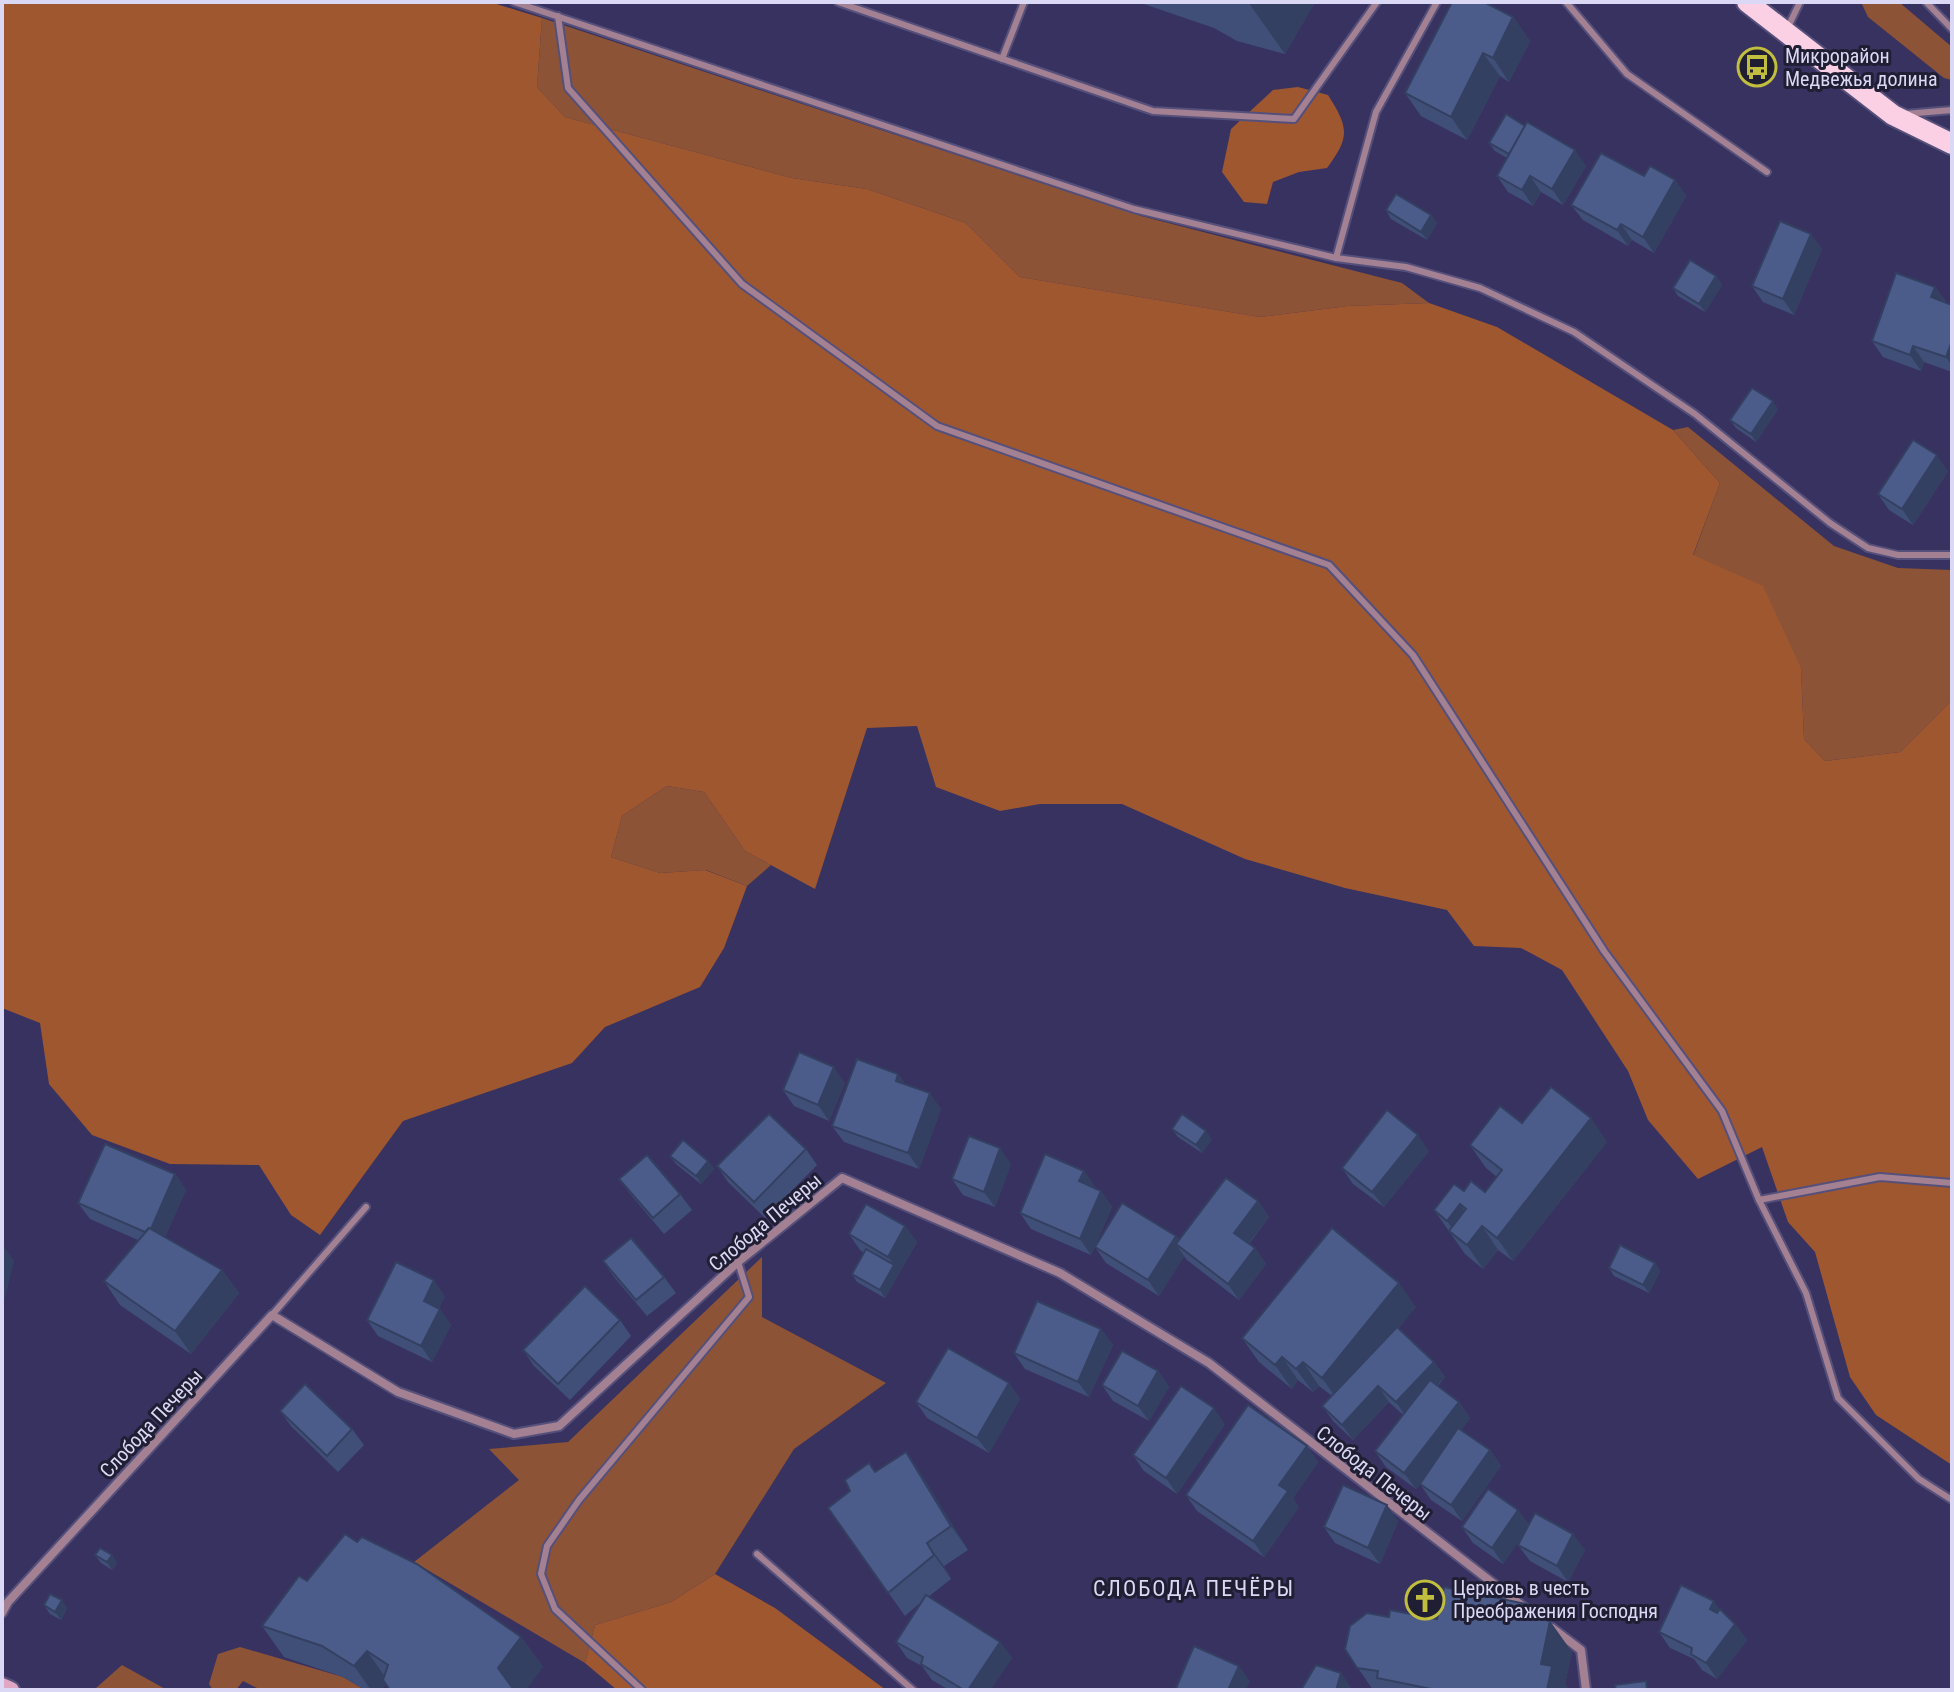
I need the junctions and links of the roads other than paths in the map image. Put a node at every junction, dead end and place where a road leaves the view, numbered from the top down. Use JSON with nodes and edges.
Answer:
{"nodes":[{"id":1,"x":514,"y":2,"type":"edge"},
{"id":2,"x":838,"y":2,"type":"edge"},
{"id":3,"x":1024,"y":2,"type":"edge"},
{"id":4,"x":1377,"y":2,"type":"edge"},
{"id":5,"x":1437,"y":2,"type":"edge"},
{"id":6,"x":1566,"y":2,"type":"edge"},
{"id":7,"x":1747,"y":2,"type":"edge"},
{"id":8,"x":1800,"y":2,"type":"edge"},
{"id":9,"x":1926,"y":2,"type":"edge"},
{"id":10,"x":558,"y":16,"type":"junction"},
{"id":11,"x":1952,"y":29,"type":"edge"},
{"id":12,"x":1785,"y":34,"type":"junction"},
{"id":13,"x":1002,"y":59,"type":"junction"},
{"id":14,"x":1952,"y":110,"type":"edge"},
{"id":15,"x":1893,"y":115,"type":"junction"},
{"id":16,"x":1952,"y":144,"type":"edge"},
{"id":17,"x":1767,"y":172,"type":"dead end"},
{"id":18,"x":1336,"y":258,"type":"junction"},
{"id":19,"x":1952,"y":555,"type":"edge"},
{"id":20,"x":1952,"y":1183,"type":"edge"},
{"id":21,"x":1759,"y":1200,"type":"junction"},
{"id":22,"x":366,"y":1207,"type":"dead end"},
{"id":23,"x":738,"y":1262,"type":"junction"},
{"id":24,"x":272,"y":1315,"type":"junction"},
{"id":25,"x":1952,"y":1500,"type":"edge"},
{"id":26,"x":757,"y":1554,"type":"dead end"},
{"id":27,"x":2,"y":1613,"type":"edge"},
{"id":28,"x":1532,"y":1613,"type":"edge"},
{"id":29,"x":1544,"y":1622,"type":"edge"},
{"id":30,"x":2,"y":1686,"type":"edge"},
{"id":31,"x":11,"y":1690,"type":"edge"},
{"id":32,"x":642,"y":1690,"type":"edge"},
{"id":33,"x":913,"y":1690,"type":"edge"},
{"id":34,"x":1586,"y":1690,"type":"edge"}],
"edges":[{"from":1,"to":10,"type":"lane"},
{"from":2,"to":13,"type":"lane"},
{"from":3,"to":13,"type":"lane"},
{"from":4,"to":13,"type":"lane"},
{"from":5,"to":18,"type":"lane"},
{"from":6,"to":17,"type":"lane"},
{"from":7,"to":12,"type":"main road"},
{"from":8,"to":12,"type":"lane"},
{"from":9,"to":11,"type":"lane"},
{"from":10,"to":18,"type":"lane"},
{"from":10,"to":21,"type":"lane"},
{"from":12,"to":15,"type":"main road"},
{"from":14,"to":15,"type":"lane"},
{"from":15,"to":16,"type":"main road"},
{"from":18,"to":19,"type":"lane"},
{"from":20,"to":21,"type":"lane"},
{"from":21,"to":25,"type":"lane"},
{"from":22,"to":24,"type":"lane"},
{"from":23,"to":24,"type":"street","name":"Слобода Печеры"},
{"from":23,"to":28,"type":"street","name":"Слобода Печеры"},
{"from":23,"to":32,"type":"lane"},
{"from":24,"to":27,"type":"street","name":"Слобода Печеры"},
{"from":26,"to":33,"type":"lane"},
{"from":29,"to":34,"type":"street"},
{"from":30,"to":31,"type":"street"}]}
